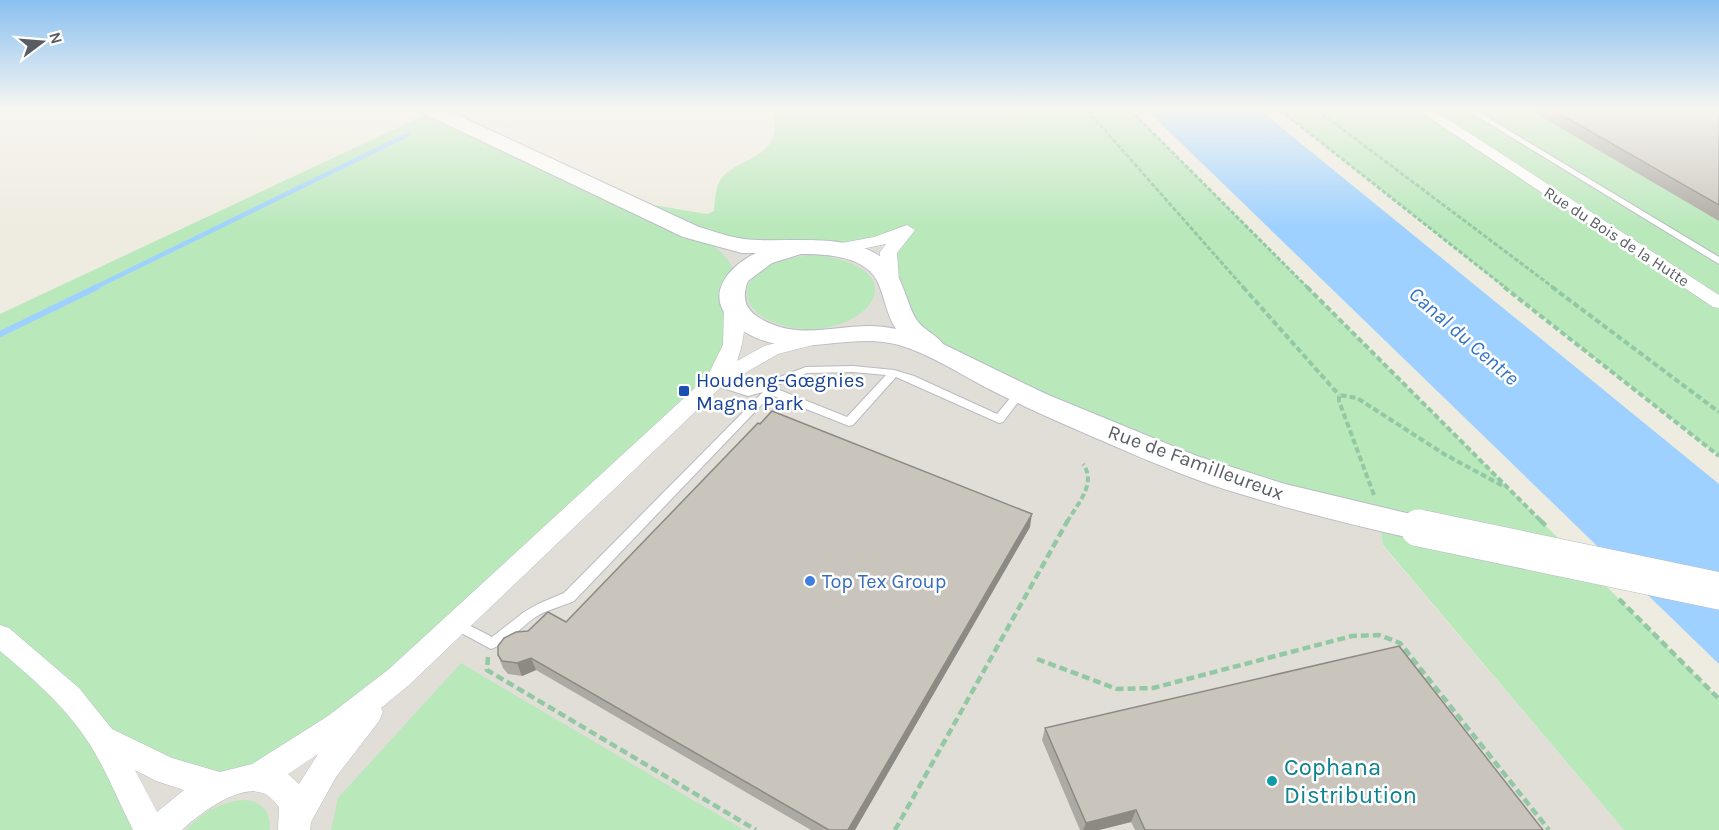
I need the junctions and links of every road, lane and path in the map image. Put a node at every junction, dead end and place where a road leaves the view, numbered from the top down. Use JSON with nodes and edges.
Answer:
{"nodes":[{"id":1,"x":514,"y":149,"type":"edge"},
{"id":2,"x":1121,"y":149,"type":"edge"},
{"id":3,"x":1170,"y":149,"type":"edge"},
{"id":4,"x":1329,"y":149,"type":"edge"},
{"id":5,"x":1369,"y":149,"type":"edge"},
{"id":6,"x":1483,"y":149,"type":"edge"},
{"id":7,"x":1534,"y":149,"type":"edge"},
{"id":8,"x":691,"y":232,"type":"junction"},
{"id":9,"x":796,"y":248,"type":"junction"},
{"id":10,"x":837,"y":249,"type":"junction"},
{"id":11,"x":1719,"y":261,"type":"edge"},
{"id":12,"x":735,"y":280,"type":"junction"},
{"id":13,"x":891,"y":286,"type":"junction"},
{"id":14,"x":1719,"y":303,"type":"edge"},
{"id":15,"x":733,"y":306,"type":"junction"},
{"id":16,"x":821,"y":339,"type":"junction"},
{"id":17,"x":948,"y":356,"type":"junction"},
{"id":18,"x":894,"y":373,"type":"junction"},
{"id":19,"x":714,"y":381,"type":"junction"},
{"id":20,"x":766,"y":388,"type":"junction"},
{"id":21,"x":1020,"y":393,"type":"junction"},
{"id":22,"x":1339,"y":394,"type":"junction"},
{"id":23,"x":1719,"y":412,"type":"edge"},
{"id":24,"x":1719,"y":456,"type":"edge"},
{"id":25,"x":1083,"y":464,"type":"dead end"},
{"id":26,"x":1379,"y":519,"type":"junction"},
{"id":27,"x":1719,"y":591,"type":"edge"},
{"id":28,"x":456,"y":623,"type":"junction"},
{"id":29,"x":0,"y":636,"type":"edge"},
{"id":30,"x":491,"y":643,"type":"junction"},
{"id":31,"x":1037,"y":659,"type":"dead end"},
{"id":32,"x":399,"y":677,"type":"junction"},
{"id":33,"x":102,"y":738,"type":"junction"},
{"id":34,"x":255,"y":778,"type":"junction"},
{"id":35,"x":219,"y":786,"type":"junction"},
{"id":36,"x":295,"y":824,"type":"edge"},
{"id":37,"x":150,"y":830,"type":"edge"},
{"id":38,"x":162,"y":830,"type":"edge"},
{"id":39,"x":756,"y":830,"type":"edge"},
{"id":40,"x":895,"y":830,"type":"edge"},
{"id":41,"x":1550,"y":830,"type":"edge"}],
"edges":[{"from":1,"to":8,"type":"street","name":"Rue de Familleureux"},
{"from":2,"to":22,"type":"path"},
{"from":3,"to":22,"type":"path"},
{"from":4,"to":24,"type":"path"},
{"from":5,"to":23,"type":"path"},
{"from":6,"to":14,"type":"street","name":"Rue du Bois de la Hutte"},
{"from":7,"to":11,"type":"lane"},
{"from":8,"to":9,"type":"street","name":"Rue de Familleureux"},
{"from":8,"to":12,"type":"street"},
{"from":9,"to":10,"type":"street","name":"Rue de Familleureux"},
{"from":9,"to":12,"type":"street","name":"Rue de Familleureux"},
{"from":10,"to":13,"type":"street","name":"Rue de Familleureux"},
{"from":10,"to":13,"type":"street"},
{"from":12,"to":15,"type":"street"},
{"from":13,"to":16,"type":"street","name":"Rue de Familleureux"},
{"from":13,"to":17,"type":"street","name":"Rue de Familleureux"},
{"from":15,"to":16,"type":"street","name":"Rue de Familleureux"},
{"from":15,"to":19,"type":"street"},
{"from":16,"to":17,"type":"street","name":"Rue de Familleureux"},
{"from":16,"to":19,"type":"street"},
{"from":17,"to":21,"type":"street","name":"Rue de Familleureux"},
{"from":18,"to":20,"type":"lane"},
{"from":18,"to":20,"type":"lane"},
{"from":18,"to":21,"type":"lane"},
{"from":19,"to":20,"type":"lane"},
{"from":19,"to":28,"type":"street"},
{"from":20,"to":30,"type":"lane"},
{"from":21,"to":26,"type":"street","name":"Rue de Familleureux"},
{"from":22,"to":26,"type":"path"},
{"from":25,"to":40,"type":"path"},
{"from":26,"to":27,"type":"street","name":"Rue de Familleureux","bridge":true},
{"from":28,"to":30,"type":"lane"},
{"from":28,"to":32,"type":"street"},
{"from":29,"to":33,"type":"street"},
{"from":30,"to":39,"type":"path"},
{"from":31,"to":41,"type":"path"},
{"from":32,"to":34,"type":"street"},
{"from":32,"to":36,"type":"street"},
{"from":33,"to":35,"type":"street"},
{"from":33,"to":37,"type":"street"},
{"from":34,"to":35,"type":"street"},
{"from":34,"to":36,"type":"street"},
{"from":35,"to":38,"type":"street"}]}
